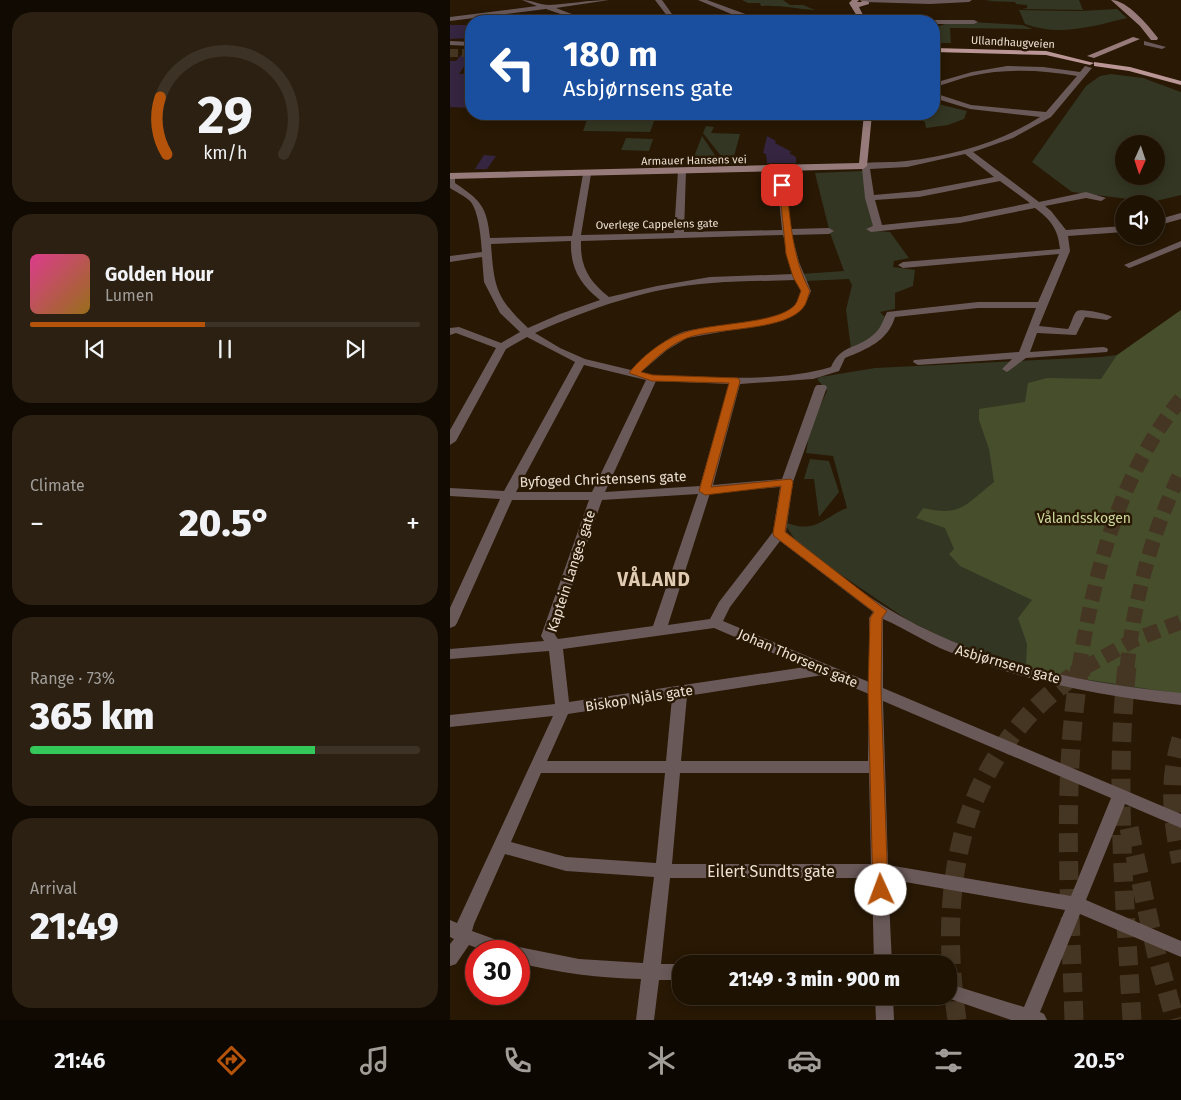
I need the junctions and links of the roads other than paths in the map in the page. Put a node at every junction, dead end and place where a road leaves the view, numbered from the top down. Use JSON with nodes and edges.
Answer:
{"nodes":[{"id":1,"x":525,"y":0,"type":"edge"},
{"id":2,"x":606,"y":0,"type":"edge"},
{"id":3,"x":658,"y":0,"type":"edge"},
{"id":4,"x":701,"y":0,"type":"edge"},
{"id":5,"x":843,"y":0,"type":"edge"},
{"id":6,"x":970,"y":0,"type":"edge"},
{"id":7,"x":1114,"y":0,"type":"edge"},
{"id":8,"x":941,"y":1,"type":"edge"},
{"id":9,"x":854,"y":2,"type":"edge"},
{"id":10,"x":864,"y":2,"type":"edge"},
{"id":11,"x":547,"y":8,"type":"junction"},
{"id":12,"x":860,"y":13,"type":"joint"},
{"id":13,"x":485,"y":15,"type":"edge"},
{"id":14,"x":569,"y":15,"type":"edge"},
{"id":15,"x":669,"y":15,"type":"edge"},
{"id":16,"x":741,"y":15,"type":"edge"},
{"id":17,"x":465,"y":17,"type":"edge"},
{"id":18,"x":450,"y":19,"type":"edge"},
{"id":19,"x":940,"y":22,"type":"edge"},
{"id":20,"x":974,"y":22,"type":"dead end"},
{"id":21,"x":1145,"y":27,"type":"junction"},
{"id":22,"x":1155,"y":39,"type":"junction"},
{"id":23,"x":1142,"y":40,"type":"junction"},
{"id":24,"x":450,"y":43,"type":"edge"},
{"id":25,"x":465,"y":44,"type":"edge"},
{"id":26,"x":940,"y":49,"type":"edge"},
{"id":27,"x":1104,"y":58,"type":"junction"},
{"id":28,"x":1089,"y":64,"type":"junction"},
{"id":29,"x":1181,"y":81,"type":"edge"},
{"id":30,"x":940,"y":83,"type":"edge"},
{"id":31,"x":940,"y":97,"type":"edge"},
{"id":32,"x":1048,"y":115,"type":"junction"},
{"id":33,"x":861,"y":120,"type":"edge"},
{"id":34,"x":867,"y":120,"type":"edge"},
{"id":35,"x":866,"y":127,"type":"junction"},
{"id":36,"x":966,"y":151,"type":"junction"},
{"id":37,"x":865,"y":168,"type":"junction"},
{"id":38,"x":780,"y":169,"type":"junction"},
{"id":39,"x":682,"y":171,"type":"junction"},
{"id":40,"x":587,"y":174,"type":"junction"},
{"id":41,"x":451,"y":176,"type":"edge"},
{"id":42,"x":1002,"y":178,"type":"junction"},
{"id":43,"x":870,"y":198,"type":"junction"},
{"id":44,"x":1101,"y":198,"type":"dead end"},
{"id":45,"x":1038,"y":206,"type":"junction"},
{"id":46,"x":1181,"y":216,"type":"edge"},
{"id":47,"x":1165,"y":220,"type":"edge"},
{"id":48,"x":1115,"y":230,"type":"edge"},
{"id":49,"x":828,"y":231,"type":"dead end"},
{"id":50,"x":787,"y":232,"type":"junction"},
{"id":51,"x":1063,"y":233,"type":"junction"},
{"id":52,"x":679,"y":236,"type":"junction"},
{"id":53,"x":577,"y":238,"type":"junction"},
{"id":54,"x":486,"y":241,"type":"junction"},
{"id":55,"x":1181,"y":244,"type":"edge"},
{"id":56,"x":1065,"y":250,"type":"junction"},
{"id":57,"x":486,"y":254,"type":"junction"},
{"id":58,"x":450,"y":259,"type":"edge"},
{"id":59,"x":903,"y":264,"type":"dead end"},
{"id":60,"x":1129,"y":265,"type":"dead end"},
{"id":61,"x":798,"y":277,"type":"junction"},
{"id":62,"x":606,"y":301,"type":"junction"},
{"id":63,"x":1042,"y":305,"type":"junction"},
{"id":64,"x":1106,"y":317,"type":"dead end"},
{"id":65,"x":452,"y":329,"type":"edge"},
{"id":66,"x":1033,"y":329,"type":"junction"},
{"id":67,"x":527,"y":333,"type":"junction"},
{"id":68,"x":502,"y":347,"type":"junction"},
{"id":69,"x":1104,"y":350,"type":"dead end"},
{"id":70,"x":1023,"y":355,"type":"junction"},
{"id":71,"x":581,"y":361,"type":"junction"},
{"id":72,"x":918,"y":362,"type":"dead end"},
{"id":73,"x":1006,"y":370,"type":"dead end"},
{"id":74,"x":634,"y":373,"type":"junction"},
{"id":75,"x":652,"y":378,"type":"junction"},
{"id":76,"x":734,"y":381,"type":"junction"},
{"id":77,"x":821,"y":387,"type":"dead end"},
{"id":78,"x":450,"y":441,"type":"edge"},
{"id":79,"x":787,"y":482,"type":"junction"},
{"id":80,"x":705,"y":491,"type":"junction"},
{"id":81,"x":450,"y":492,"type":"edge"},
{"id":82,"x":597,"y":495,"type":"junction"},
{"id":83,"x":507,"y":497,"type":"junction"},
{"id":84,"x":778,"y":533,"type":"junction"},
{"id":85,"x":881,"y":611,"type":"junction"},
{"id":86,"x":450,"y":623,"type":"edge"},
{"id":87,"x":715,"y":623,"type":"junction"},
{"id":88,"x":659,"y":630,"type":"junction"},
{"id":89,"x":555,"y":645,"type":"junction"},
{"id":90,"x":450,"y":654,"type":"edge"},
{"id":91,"x":827,"y":669,"type":"junction"},
{"id":92,"x":874,"y":690,"type":"junction"},
{"id":93,"x":680,"y":691,"type":"junction"},
{"id":94,"x":1181,"y":699,"type":"edge"},
{"id":95,"x":563,"y":709,"type":"junction"},
{"id":96,"x":450,"y":721,"type":"edge"},
{"id":97,"x":538,"y":767,"type":"junction"},
{"id":98,"x":674,"y":767,"type":"junction"},
{"id":99,"x":876,"y":767,"type":"junction"},
{"id":100,"x":1120,"y":796,"type":"junction"},
{"id":101,"x":1181,"y":821,"type":"edge"},
{"id":102,"x":502,"y":846,"type":"junction"},
{"id":103,"x":663,"y":871,"type":"junction"},
{"id":104,"x":880,"y":871,"type":"junction"},
{"id":105,"x":1076,"y":904,"type":"junction"},
{"id":106,"x":456,"y":932,"type":"edge"},
{"id":107,"x":477,"y":940,"type":"edge"},
{"id":108,"x":1181,"y":949,"type":"edge"},
{"id":109,"x":883,"y":955,"type":"edge"},
{"id":110,"x":450,"y":958,"type":"edge"},
{"id":111,"x":530,"y":958,"type":"edge"},
{"id":112,"x":651,"y":972,"type":"junction"},
{"id":113,"x":672,"y":972,"type":"edge"},
{"id":114,"x":957,"y":995,"type":"edge"},
{"id":115,"x":884,"y":1005,"type":"edge"},
{"id":116,"x":1032,"y":1019,"type":"edge"},
{"id":117,"x":645,"y":1020,"type":"edge"},
{"id":118,"x":885,"y":1020,"type":"edge"}],
"edges":[{"from":1,"to":11,"type":"street"},
{"from":2,"to":11,"type":"street"},
{"from":3,"to":15,"type":"street"},
{"from":4,"to":16,"type":"street"},
{"from":5,"to":9,"type":"street"},
{"from":6,"to":8,"type":"street"},
{"from":7,"to":21,"type":"street"},
{"from":8,"to":10,"type":"street"},
{"from":9,"to":10,"type":"street"},
{"from":9,"to":12,"type":"street"},
{"from":10,"to":12,"type":"street"},
{"from":11,"to":13,"type":"street"},
{"from":11,"to":14,"type":"street"},
{"from":17,"to":18,"type":"street"},
{"from":19,"to":20,"type":"street"},
{"from":21,"to":22,"type":"street"},
{"from":21,"to":23,"type":"street"},
{"from":22,"to":23,"type":"street"},
{"from":22,"to":23,"type":"street"},
{"from":23,"to":27,"type":"street"},
{"from":23,"to":28,"type":"street"},
{"from":24,"to":25,"type":"street"},
{"from":26,"to":28,"type":"main road","name":"Ullandhaugveien"},
{"from":27,"to":28,"type":"main road"},
{"from":27,"to":29,"type":"main road","name":"Ullandhaugveien"},
{"from":28,"to":29,"type":"main road","name":"Ullandhaugveien"},
{"from":28,"to":30,"type":"street"},
{"from":28,"to":32,"type":"street","name":"Armauer Hansens vei"},
{"from":31,"to":32,"type":"street"},
{"from":32,"to":36,"type":"street","name":"Armauer Hansens vei"},
{"from":33,"to":35,"type":"street"},
{"from":34,"to":35,"type":"street"},
{"from":35,"to":37,"type":"street"},
{"from":36,"to":37,"type":"street","name":"Armauer Hansens vei"},
{"from":36,"to":42,"type":"street"},
{"from":37,"to":38,"type":"street","name":"Armauer Hansens vei"},
{"from":37,"to":43,"type":"street"},
{"from":38,"to":39,"type":"street","name":"Armauer Hansens vei"},
{"from":38,"to":50,"type":"street"},
{"from":39,"to":40,"type":"street","name":"Armauer Hansens vei"},
{"from":39,"to":52,"type":"street"},
{"from":40,"to":41,"type":"street","name":"Armauer Hansens vei"},
{"from":40,"to":53,"type":"street"},
{"from":41,"to":54,"type":"street"},
{"from":42,"to":43,"type":"street"},
{"from":42,"to":45,"type":"street"},
{"from":43,"to":45,"type":"street"},
{"from":44,"to":45,"type":"street"},
{"from":45,"to":51,"type":"street"},
{"from":46,"to":47,"type":"street"},
{"from":48,"to":51,"type":"street"},
{"from":49,"to":50,"type":"street","name":"Overlege Cappelens gate"},
{"from":50,"to":52,"type":"street","name":"Overlege Cappelens gate"},
{"from":50,"to":61,"type":"street"},
{"from":51,"to":56,"type":"street"},
{"from":52,"to":53,"type":"street","name":"Overlege Cappelens gate"},
{"from":53,"to":54,"type":"street","name":"Overlege Cappelens gate"},
{"from":53,"to":62,"type":"street"},
{"from":54,"to":57,"type":"street"},
{"from":55,"to":60,"type":"street"},
{"from":56,"to":59,"type":"street"},
{"from":56,"to":63,"type":"street"},
{"from":57,"to":58,"type":"street"},
{"from":57,"to":67,"type":"street"},
{"from":61,"to":62,"type":"street"},
{"from":61,"to":74,"type":"street"},
{"from":62,"to":67,"type":"street"},
{"from":63,"to":66,"type":"street"},
{"from":63,"to":76,"type":"street"},
{"from":64,"to":66,"type":"street"},
{"from":65,"to":68,"type":"street"},
{"from":66,"to":70,"type":"street"},
{"from":67,"to":68,"type":"street"},
{"from":67,"to":71,"type":"street"},
{"from":68,"to":78,"type":"street"},
{"from":69,"to":70,"type":"street"},
{"from":70,"to":72,"type":"street"},
{"from":70,"to":73,"type":"street"},
{"from":71,"to":74,"type":"street"},
{"from":71,"to":83,"type":"street"},
{"from":74,"to":75,"type":"street"},
{"from":75,"to":76,"type":"street"},
{"from":75,"to":82,"type":"street","name":"Kaptein Langes gate"},
{"from":76,"to":80,"type":"street"},
{"from":77,"to":79,"type":"street"},
{"from":79,"to":80,"type":"street","name":"Byfoged Christensens gate"},
{"from":79,"to":84,"type":"street"},
{"from":80,"to":82,"type":"street","name":"Byfoged Christensens gate"},
{"from":80,"to":88,"type":"street"},
{"from":81,"to":83,"type":"street","name":"Byfoged Christensens gate"},
{"from":82,"to":83,"type":"street","name":"Byfoged Christensens gate"},
{"from":82,"to":89,"type":"street","name":"Kaptein Langes gate"},
{"from":83,"to":86,"type":"street"},
{"from":84,"to":85,"type":"street","name":"Asbjørnsens gate"},
{"from":84,"to":87,"type":"street"},
{"from":85,"to":92,"type":"street"},
{"from":85,"to":94,"type":"street","name":"Asbjørnsens gate"},
{"from":87,"to":88,"type":"street","name":"Johan Thorsens gate"},
{"from":87,"to":91,"type":"street","name":"Johan Thorsens gate"},
{"from":88,"to":89,"type":"street","name":"Johan Thorsens gate"},
{"from":89,"to":90,"type":"street","name":"Johan Thorsens gate"},
{"from":89,"to":95,"type":"street","name":"Kaptein Langes gate"},
{"from":91,"to":92,"type":"street","name":"Johan Thorsens gate"},
{"from":91,"to":93,"type":"street","name":"Biskop Njåls gate"},
{"from":92,"to":99,"type":"street"},
{"from":92,"to":100,"type":"street","name":"Johan Thorsens gate"},
{"from":93,"to":95,"type":"street","name":"Biskop Njåls gate"},
{"from":93,"to":98,"type":"street"},
{"from":95,"to":96,"type":"street","name":"Biskop Njåls gate"},
{"from":95,"to":97,"type":"street"},
{"from":97,"to":98,"type":"street"},
{"from":97,"to":102,"type":"street"},
{"from":98,"to":99,"type":"street"},
{"from":98,"to":103,"type":"street"},
{"from":99,"to":104,"type":"street"},
{"from":100,"to":101,"type":"street","name":"Johan Thorsens gate"},
{"from":100,"to":105,"type":"street"},
{"from":102,"to":103,"type":"street","name":"Eilert Sundts gate"},
{"from":102,"to":106,"type":"street"},
{"from":103,"to":104,"type":"street","name":"Eilert Sundts gate"},
{"from":103,"to":112,"type":"street"},
{"from":104,"to":105,"type":"street","name":"Eilert Sundts gate"},
{"from":104,"to":109,"type":"street"},
{"from":105,"to":108,"type":"street","name":"Eilert Sundts gate"},
{"from":105,"to":116,"type":"street"},
{"from":106,"to":107,"type":"street"},
{"from":106,"to":110,"type":"street"},
{"from":111,"to":112,"type":"street"},
{"from":112,"to":113,"type":"street"},
{"from":112,"to":117,"type":"street"},
{"from":114,"to":116,"type":"street"},
{"from":115,"to":118,"type":"street"}]}
